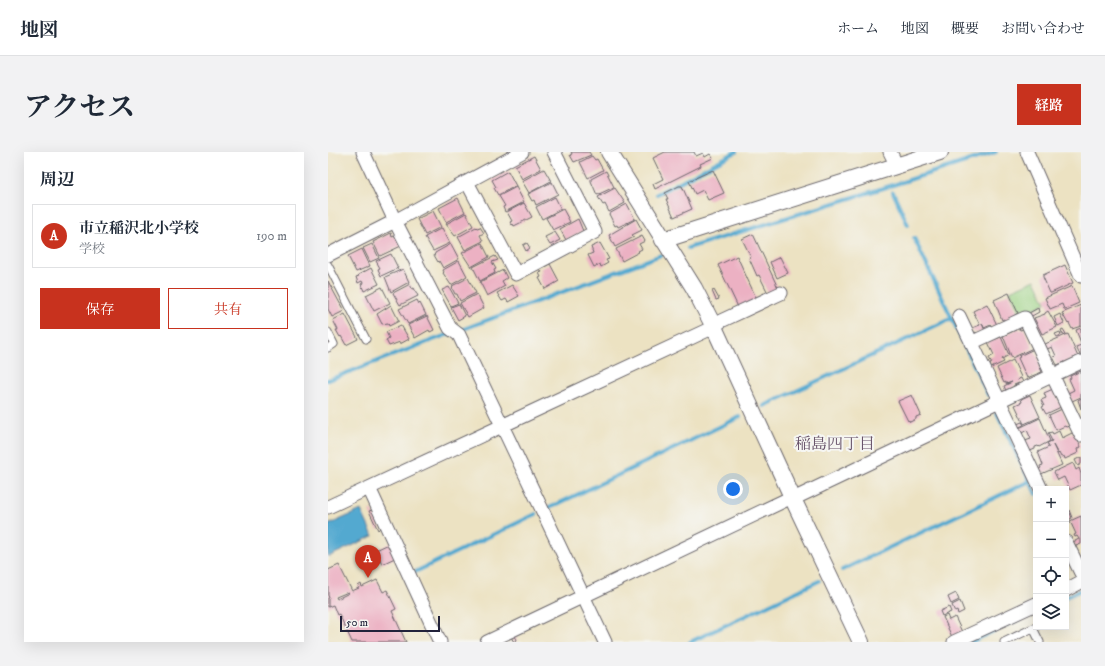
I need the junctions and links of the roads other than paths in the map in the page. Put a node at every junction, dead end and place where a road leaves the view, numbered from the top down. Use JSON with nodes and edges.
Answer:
{"nodes":[{"id":1,"x":363,"y":152,"type":"edge"},
{"id":2,"x":522,"y":152,"type":"edge"},
{"id":3,"x":554,"y":152,"type":"edge"},
{"id":4,"x":609,"y":152,"type":"edge"},
{"id":5,"x":940,"y":152,"type":"edge"},
{"id":6,"x":1027,"y":152,"type":"edge"},
{"id":7,"x":893,"y":159,"type":"edge"},
{"id":8,"x":467,"y":182,"type":"junction"},
{"id":9,"x":395,"y":221,"type":"junction"},
{"id":10,"x":663,"y":240,"type":"junction"},
{"id":11,"x":328,"y":255,"type":"edge"},
{"id":12,"x":328,"y":265,"type":"edge"},
{"id":13,"x":1081,"y":276,"type":"edge"},
{"id":14,"x":781,"y":293,"type":"dead end"},
{"id":15,"x":959,"y":316,"type":"dead end"},
{"id":16,"x":714,"y":327,"type":"junction"},
{"id":17,"x":328,"y":332,"type":"edge"},
{"id":18,"x":366,"y":339,"type":"dead end"},
{"id":19,"x":972,"y":343,"type":"junction"},
{"id":20,"x":328,"y":348,"type":"edge"},
{"id":21,"x":1081,"y":362,"type":"edge"},
{"id":22,"x":1052,"y":376,"type":"junction"},
{"id":23,"x":999,"y":401,"type":"junction"},
{"id":24,"x":502,"y":427,"type":"junction"},
{"id":25,"x":1081,"y":435,"type":"edge"},
{"id":26,"x":1040,"y":486,"type":"edge"},
{"id":27,"x":369,"y":488,"type":"junction"},
{"id":28,"x":792,"y":498,"type":"junction"},
{"id":29,"x":328,"y":508,"type":"edge"},
{"id":30,"x":1069,"y":548,"type":"edge"},
{"id":31,"x":1081,"y":573,"type":"edge"},
{"id":32,"x":1081,"y":582,"type":"edge"},
{"id":33,"x":1069,"y":588,"type":"edge"},
{"id":34,"x":583,"y":596,"type":"junction"},
{"id":35,"x":1033,"y":605,"type":"edge"},
{"id":36,"x":440,"y":642,"type":"edge"},
{"id":37,"x":487,"y":642,"type":"edge"},
{"id":38,"x":605,"y":642,"type":"edge"},
{"id":39,"x":861,"y":642,"type":"edge"},
{"id":40,"x":954,"y":642,"type":"edge"},
{"id":41,"x":1004,"y":642,"type":"edge"},
{"id":42,"x":1040,"y":642,"type":"edge"}],
"edges":[{"from":1,"to":9,"type":"street"},
{"from":2,"to":8,"type":"street"},
{"from":3,"to":8,"type":"street"},
{"from":4,"to":10,"type":"street"},
{"from":5,"to":7,"type":"street"},
{"from":6,"to":13,"type":"street"},
{"from":7,"to":10,"type":"street"},
{"from":8,"to":9,"type":"street"},
{"from":9,"to":11,"type":"street"},
{"from":9,"to":24,"type":"street"},
{"from":10,"to":16,"type":"street"},
{"from":12,"to":18,"type":"lane"},
{"from":14,"to":16,"type":"street"},
{"from":15,"to":19,"type":"street"},
{"from":16,"to":24,"type":"street"},
{"from":16,"to":28,"type":"street"},
{"from":17,"to":20,"type":"lane"},
{"from":19,"to":22,"type":"street"},
{"from":19,"to":23,"type":"street"},
{"from":21,"to":22,"type":"street"},
{"from":22,"to":23,"type":"street"},
{"from":22,"to":25,"type":"street"},
{"from":23,"to":26,"type":"street"},
{"from":23,"to":28,"type":"street"},
{"from":24,"to":27,"type":"street"},
{"from":24,"to":34,"type":"street"},
{"from":27,"to":29,"type":"street"},
{"from":27,"to":36,"type":"street"},
{"from":28,"to":34,"type":"street"},
{"from":28,"to":39,"type":"street"},
{"from":30,"to":31,"type":"street"},
{"from":32,"to":33,"type":"street"},
{"from":34,"to":37,"type":"street"},
{"from":34,"to":38,"type":"street"},
{"from":35,"to":40,"type":"street"},
{"from":41,"to":42,"type":"lane"}]}
